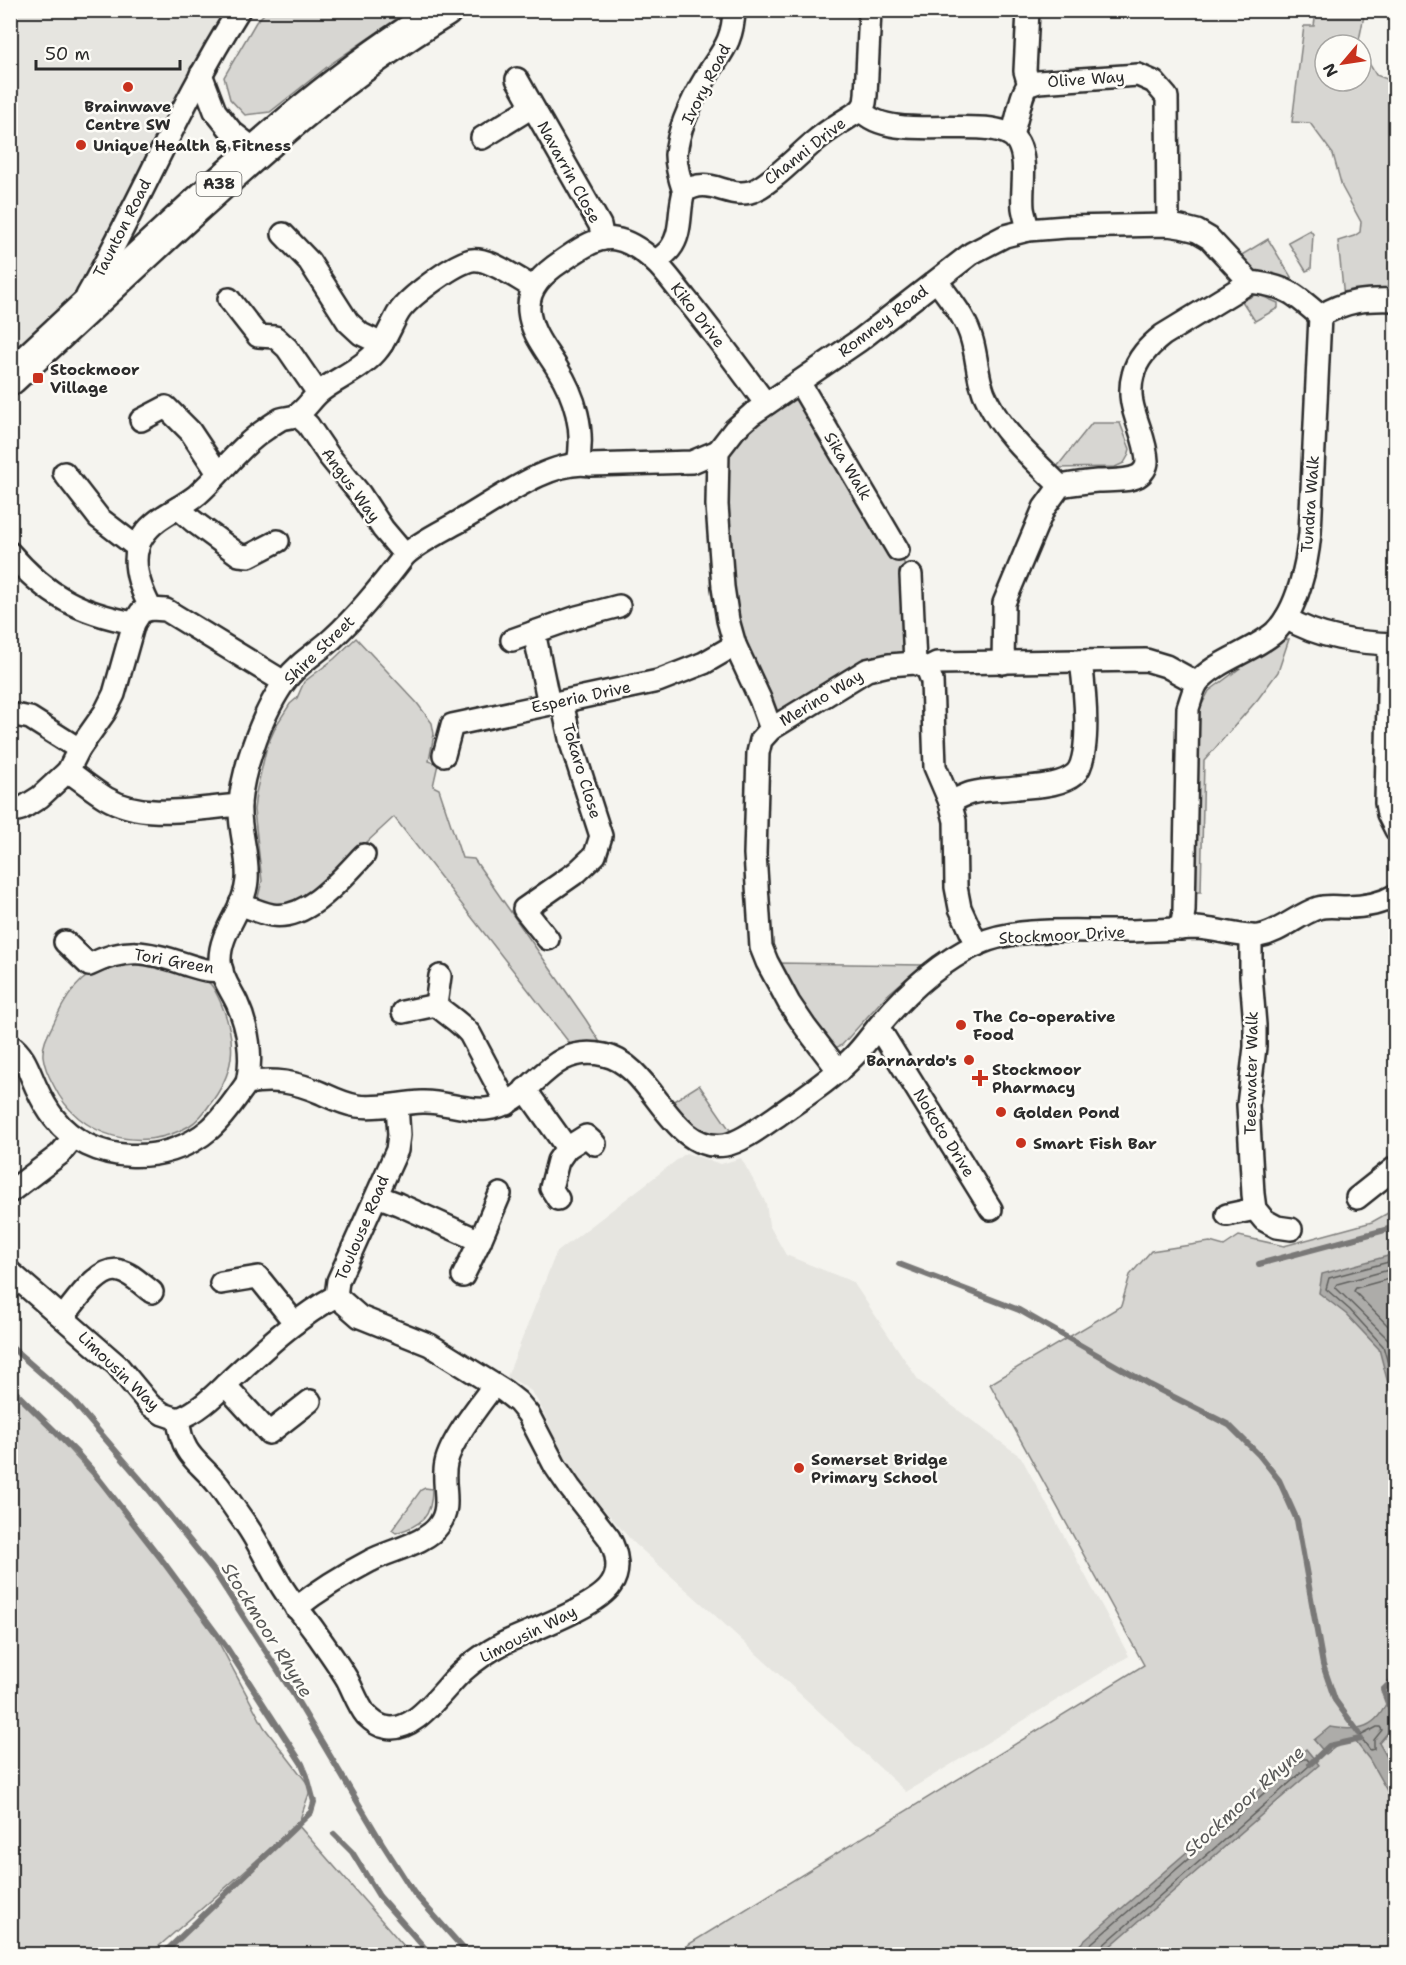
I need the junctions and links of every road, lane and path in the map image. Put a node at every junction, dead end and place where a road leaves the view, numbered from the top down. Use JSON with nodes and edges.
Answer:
{"nodes":[{"id":1,"x":239,"y":10,"type":"edge"},
{"id":2,"x":444,"y":10,"type":"edge"},
{"id":3,"x":734,"y":10,"type":"edge"},
{"id":4,"x":870,"y":10,"type":"edge"},
{"id":5,"x":1028,"y":10,"type":"edge"},
{"id":6,"x":201,"y":74,"type":"junction"},
{"id":7,"x":517,"y":79,"type":"dead end"},
{"id":8,"x":1029,"y":85,"type":"junction"},
{"id":9,"x":532,"y":107,"type":"junction"},
{"id":10,"x":861,"y":110,"type":"junction"},
{"id":11,"x":1012,"y":134,"type":"junction"},
{"id":12,"x":482,"y":138,"type":"dead end"},
{"id":13,"x":255,"y":150,"type":"junction"},
{"id":14,"x":684,"y":192,"type":"junction"},
{"id":15,"x":1168,"y":225,"type":"junction"},
{"id":16,"x":1028,"y":230,"type":"junction"},
{"id":17,"x":283,"y":234,"type":"dead end"},
{"id":18,"x":610,"y":239,"type":"junction"},
{"id":19,"x":655,"y":262,"type":"junction"},
{"id":20,"x":936,"y":281,"type":"junction"},
{"id":21,"x":1250,"y":282,"type":"junction"},
{"id":22,"x":533,"y":287,"type":"junction"},
{"id":23,"x":229,"y":299,"type":"dead end"},
{"id":24,"x":1395,"y":300,"type":"edge"},
{"id":25,"x":1320,"y":316,"type":"junction"},
{"id":26,"x":75,"y":317,"type":"junction"},
{"id":27,"x":382,"y":344,"type":"junction"},
{"id":28,"x":10,"y":378,"type":"edge"},
{"id":29,"x":799,"y":382,"type":"junction"},
{"id":30,"x":318,"y":393,"type":"junction"},
{"id":31,"x":766,"y":404,"type":"junction"},
{"id":32,"x":297,"y":415,"type":"junction"},
{"id":33,"x":141,"y":420,"type":"dead end"},
{"id":34,"x":718,"y":451,"type":"junction"},
{"id":35,"x":578,"y":463,"type":"junction"},
{"id":36,"x":64,"y":473,"type":"dead end"},
{"id":37,"x":218,"y":473,"type":"junction"},
{"id":38,"x":1060,"y":486,"type":"junction"},
{"id":39,"x":178,"y":508,"type":"junction"},
{"id":40,"x":278,"y":541,"type":"dead end"},
{"id":41,"x":138,"y":548,"type":"junction"},
{"id":42,"x":898,"y":550,"type":"dead end"},
{"id":43,"x":10,"y":553,"type":"edge"},
{"id":44,"x":405,"y":555,"type":"junction"},
{"id":45,"x":911,"y":575,"type":"dead end"},
{"id":46,"x":619,"y":606,"type":"dead end"},
{"id":47,"x":151,"y":609,"type":"junction"},
{"id":48,"x":1286,"y":618,"type":"junction"},
{"id":49,"x":135,"y":623,"type":"junction"},
{"id":50,"x":534,"y":632,"type":"junction"},
{"id":51,"x":512,"y":640,"type":"dead end"},
{"id":52,"x":1392,"y":644,"type":"edge"},
{"id":53,"x":735,"y":645,"type":"junction"},
{"id":54,"x":1082,"y":661,"type":"junction"},
{"id":55,"x":1003,"y":663,"type":"junction"},
{"id":56,"x":921,"y":666,"type":"junction"},
{"id":57,"x":284,"y":682,"type":"junction"},
{"id":58,"x":1197,"y":683,"type":"junction"},
{"id":59,"x":556,"y":703,"type":"junction"},
{"id":60,"x":10,"y":714,"type":"edge"},
{"id":61,"x":771,"y":729,"type":"junction"},
{"id":62,"x":79,"y":749,"type":"junction"},
{"id":63,"x":444,"y":755,"type":"dead end"},
{"id":64,"x":68,"y":771,"type":"junction"},
{"id":65,"x":950,"y":802,"type":"junction"},
{"id":66,"x":240,"y":805,"type":"junction"},
{"id":67,"x":10,"y":812,"type":"edge"},
{"id":68,"x":1395,"y":830,"type":"edge"},
{"id":69,"x":364,"y":855,"type":"dead end"},
{"id":70,"x":1395,"y":895,"type":"edge"},
{"id":71,"x":240,"y":904,"type":"junction"},
{"id":72,"x":1181,"y":929,"type":"junction"},
{"id":73,"x":1251,"y":936,"type":"junction"},
{"id":74,"x":548,"y":939,"type":"dead end"},
{"id":75,"x":65,"y":942,"type":"dead end"},
{"id":76,"x":977,"y":945,"type":"junction"},
{"id":77,"x":222,"y":970,"type":"junction"},
{"id":78,"x":440,"y":976,"type":"dead end"},
{"id":79,"x":436,"y":1005,"type":"junction"},
{"id":80,"x":403,"y":1011,"type":"dead end"},
{"id":81,"x":878,"y":1027,"type":"junction"},
{"id":82,"x":10,"y":1045,"type":"edge"},
{"id":83,"x":839,"y":1071,"type":"junction"},
{"id":84,"x":247,"y":1083,"type":"junction"},
{"id":85,"x":525,"y":1089,"type":"junction"},
{"id":86,"x":507,"y":1104,"type":"junction"},
{"id":87,"x":396,"y":1105,"type":"junction"},
{"id":88,"x":73,"y":1138,"type":"junction"},
{"id":89,"x":595,"y":1144,"type":"dead end"},
{"id":90,"x":567,"y":1148,"type":"junction"},
{"id":91,"x":1395,"y":1167,"type":"edge"},
{"id":92,"x":10,"y":1192,"type":"edge"},
{"id":93,"x":500,"y":1194,"type":"dead end"},
{"id":94,"x":377,"y":1196,"type":"junction"},
{"id":95,"x":1357,"y":1198,"type":"dead end"},
{"id":96,"x":558,"y":1199,"type":"dead end"},
{"id":97,"x":991,"y":1209,"type":"dead end"},
{"id":98,"x":1255,"y":1209,"type":"junction"},
{"id":99,"x":1227,"y":1215,"type":"dead end"},
{"id":100,"x":1291,"y":1229,"type":"dead end"},
{"id":101,"x":480,"y":1241,"type":"junction"},
{"id":102,"x":10,"y":1272,"type":"edge"},
{"id":103,"x":463,"y":1276,"type":"dead end"},
{"id":104,"x":221,"y":1283,"type":"dead end"},
{"id":105,"x":152,"y":1292,"type":"dead end"},
{"id":106,"x":336,"y":1296,"type":"junction"},
{"id":107,"x":63,"y":1317,"type":"junction"},
{"id":108,"x":295,"y":1323,"type":"junction"},
{"id":109,"x":225,"y":1385,"type":"junction"},
{"id":110,"x":494,"y":1385,"type":"junction"},
{"id":111,"x":310,"y":1401,"type":"dead end"},
{"id":112,"x":178,"y":1419,"type":"junction"},
{"id":113,"x":296,"y":1608,"type":"junction"}],
"edges":[{"from":1,"to":6,"type":"street","name":"Taunton Road"},
{"from":2,"to":13,"type":"main road","name":"Taunton Road","number":"A38"},
{"from":3,"to":14,"type":"street","name":"Ivory Road"},
{"from":4,"to":10,"type":"street"},
{"from":5,"to":8,"type":"street"},
{"from":6,"to":13,"type":"street"},
{"from":6,"to":26,"type":"street","name":"Taunton Road"},
{"from":7,"to":9,"type":"street","name":"Navarrin Close"},
{"from":8,"to":11,"type":"street","name":"Olive Way"},
{"from":8,"to":15,"type":"street","name":"Olive Way"},
{"from":9,"to":12,"type":"street","name":"Navarrin Close"},
{"from":9,"to":18,"type":"street","name":"Navarrin Close"},
{"from":10,"to":11,"type":"street","name":"Channi Drive"},
{"from":10,"to":14,"type":"street","name":"Channi Drive"},
{"from":11,"to":16,"type":"street"},
{"from":13,"to":26,"type":"main road","name":"Taunton Road","number":"A38"},
{"from":14,"to":19,"type":"street"},
{"from":15,"to":16,"type":"street","name":"Romney Road"},
{"from":15,"to":21,"type":"street","name":"Romney Road"},
{"from":16,"to":20,"type":"street","name":"Romney Road"},
{"from":17,"to":27,"type":"street"},
{"from":18,"to":19,"type":"street","name":"Kiko Drive"},
{"from":18,"to":22,"type":"street"},
{"from":19,"to":31,"type":"street","name":"Kiko Drive"},
{"from":20,"to":29,"type":"street","name":"Romney Road"},
{"from":20,"to":38,"type":"street"},
{"from":21,"to":25,"type":"street"},
{"from":21,"to":38,"type":"street"},
{"from":22,"to":27,"type":"street"},
{"from":22,"to":35,"type":"street"},
{"from":23,"to":30,"type":"street"},
{"from":24,"to":25,"type":"street"},
{"from":25,"to":48,"type":"street","name":"Tundra Walk"},
{"from":26,"to":28,"type":"main road","name":"Taunton Road","number":"A38"},
{"from":27,"to":30,"type":"street"},
{"from":29,"to":31,"type":"street","name":"Romney Road"},
{"from":29,"to":42,"type":"street","name":"Sika Walk"},
{"from":30,"to":32,"type":"street"},
{"from":31,"to":34,"type":"street","name":"Romney Road"},
{"from":32,"to":37,"type":"street"},
{"from":32,"to":44,"type":"street","name":"Angus Way"},
{"from":33,"to":37,"type":"street"},
{"from":34,"to":35,"type":"street","name":"Shire Street"},
{"from":34,"to":53,"type":"street"},
{"from":35,"to":44,"type":"street","name":"Shire Street"},
{"from":36,"to":41,"type":"street"},
{"from":37,"to":39,"type":"street"},
{"from":38,"to":55,"type":"street"},
{"from":39,"to":40,"type":"street"},
{"from":39,"to":41,"type":"street"},
{"from":41,"to":47,"type":"street"},
{"from":43,"to":49,"type":"street"},
{"from":44,"to":57,"type":"street","name":"Shire Street"},
{"from":45,"to":56,"type":"street"},
{"from":46,"to":50,"type":"street"},
{"from":47,"to":49,"type":"street"},
{"from":47,"to":57,"type":"street"},
{"from":48,"to":52,"type":"street"},
{"from":48,"to":58,"type":"street","name":"Tundra Walk"},
{"from":49,"to":62,"type":"street"},
{"from":50,"to":51,"type":"street"},
{"from":50,"to":59,"type":"street"},
{"from":52,"to":68,"type":"street"},
{"from":53,"to":59,"type":"street","name":"Esperia Drive"},
{"from":53,"to":61,"type":"street"},
{"from":54,"to":55,"type":"street","name":"Merino Way"},
{"from":54,"to":58,"type":"street","name":"Merino Way"},
{"from":54,"to":65,"type":"street"},
{"from":55,"to":56,"type":"street","name":"Merino Way"},
{"from":56,"to":61,"type":"street","name":"Merino Way"},
{"from":56,"to":65,"type":"street"},
{"from":57,"to":66,"type":"street","name":"Shire Street"},
{"from":58,"to":72,"type":"street"},
{"from":59,"to":63,"type":"street","name":"Esperia Drive"},
{"from":59,"to":74,"type":"street","name":"Tokaro Close"},
{"from":60,"to":62,"type":"street"},
{"from":61,"to":83,"type":"street","name":"Merino Way"},
{"from":62,"to":64,"type":"street"},
{"from":64,"to":66,"type":"street"},
{"from":64,"to":67,"type":"street"},
{"from":65,"to":76,"type":"street"},
{"from":66,"to":71,"type":"street","name":"Shire Street"},
{"from":69,"to":71,"type":"street"},
{"from":70,"to":73,"type":"street"},
{"from":71,"to":77,"type":"street","name":"Shire Street"},
{"from":72,"to":73,"type":"street","name":"Stockmoor Drive"},
{"from":72,"to":76,"type":"street","name":"Stockmoor Drive"},
{"from":73,"to":98,"type":"street","name":"Teeswater Walk"},
{"from":75,"to":77,"type":"street","name":"Tori Green"},
{"from":76,"to":81,"type":"street","name":"Stockmoor Drive"},
{"from":77,"to":84,"type":"street","name":"Shire Street"},
{"from":78,"to":79,"type":"street"},
{"from":79,"to":80,"type":"street"},
{"from":79,"to":86,"type":"street"},
{"from":81,"to":83,"type":"street","name":"Stockmoor Drive"},
{"from":81,"to":97,"type":"street","name":"Nokoto Drive"},
{"from":82,"to":88,"type":"street"},
{"from":83,"to":85,"type":"street","name":"Stockmoor Drive"},
{"from":84,"to":87,"type":"street"},
{"from":84,"to":88,"type":"street"},
{"from":85,"to":86,"type":"street","name":"Stockmoor Drive"},
{"from":85,"to":90,"type":"street"},
{"from":86,"to":87,"type":"street"},
{"from":87,"to":94,"type":"street","name":"Toulouse Road"},
{"from":88,"to":92,"type":"street"},
{"from":89,"to":90,"type":"street"},
{"from":90,"to":96,"type":"street"},
{"from":91,"to":95,"type":"street"},
{"from":93,"to":101,"type":"street"},
{"from":94,"to":101,"type":"street"},
{"from":94,"to":106,"type":"street","name":"Toulouse Road"},
{"from":98,"to":99,"type":"street"},
{"from":98,"to":100,"type":"street"},
{"from":101,"to":103,"type":"street"},
{"from":102,"to":107,"type":"street","name":"Limousin Way"},
{"from":104,"to":108,"type":"street"},
{"from":105,"to":107,"type":"street"},
{"from":106,"to":108,"type":"street","name":"Toulouse Road"},
{"from":106,"to":110,"type":"street","name":"Limousin Way"},
{"from":107,"to":112,"type":"street","name":"Limousin Way"},
{"from":108,"to":109,"type":"street","name":"Toulouse Road"},
{"from":109,"to":111,"type":"street"},
{"from":109,"to":112,"type":"street","name":"Toulouse Road"},
{"from":110,"to":113,"type":"street"},
{"from":110,"to":113,"type":"street","name":"Limousin Way"},
{"from":112,"to":113,"type":"street","name":"Limousin Way"}]}
